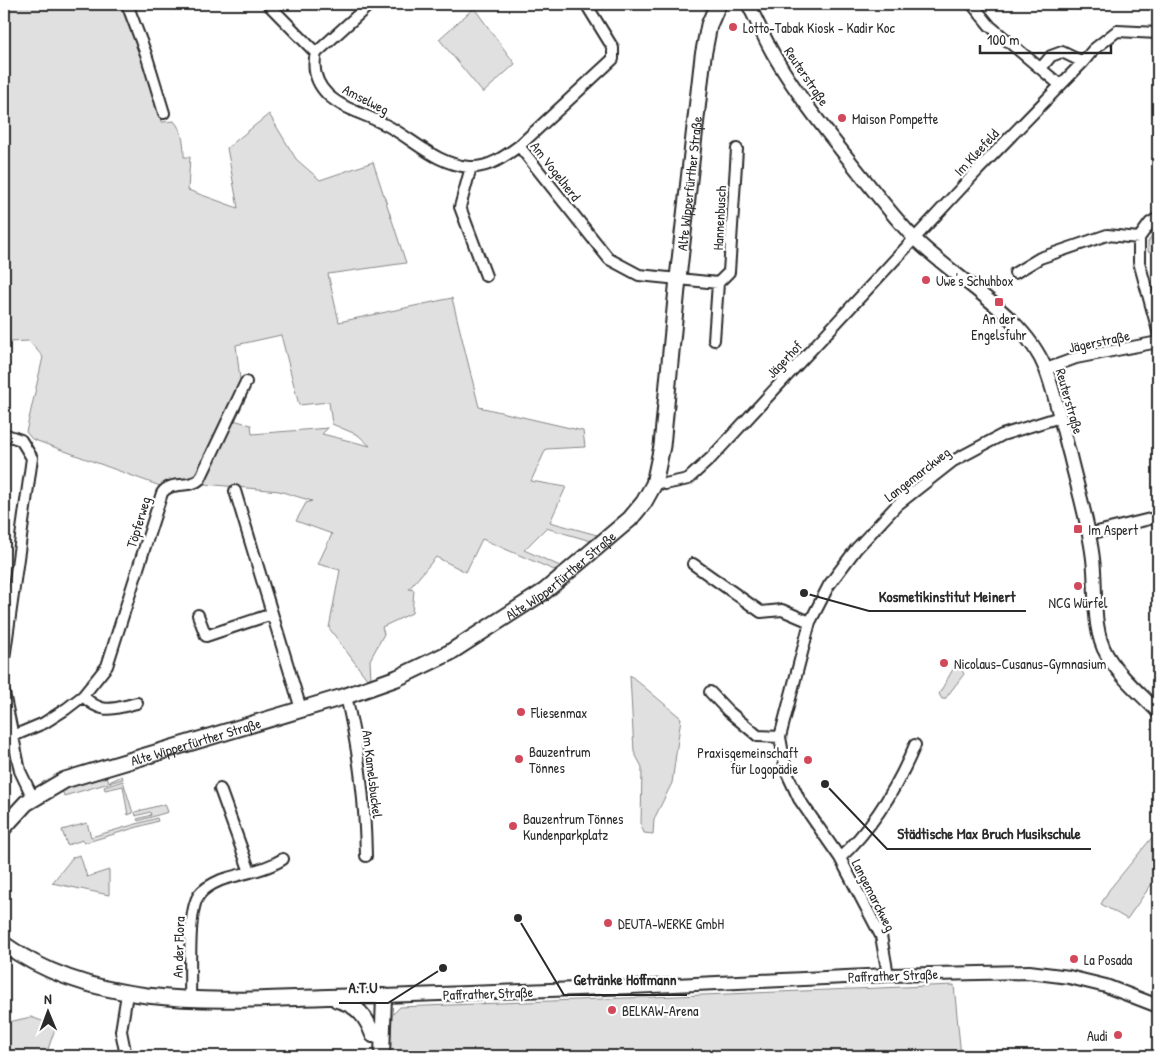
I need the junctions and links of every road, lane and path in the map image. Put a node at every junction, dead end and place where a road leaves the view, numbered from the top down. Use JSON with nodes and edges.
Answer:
{"nodes":[{"id":1,"x":127,"y":4,"type":"edge"},
{"id":2,"x":268,"y":4,"type":"edge"},
{"id":3,"x":370,"y":4,"type":"edge"},
{"id":4,"x":586,"y":4,"type":"edge"},
{"id":5,"x":718,"y":4,"type":"edge"},
{"id":6,"x":748,"y":4,"type":"edge"},
{"id":7,"x":972,"y":4,"type":"edge"},
{"id":8,"x":1158,"y":33,"type":"edge"},
{"id":9,"x":316,"y":53,"type":"junction"},
{"id":10,"x":1083,"y":62,"type":"junction"},
{"id":11,"x":1040,"y":68,"type":"junction"},
{"id":12,"x":1060,"y":85,"type":"junction"},
{"id":13,"x":164,"y":113,"type":"dead end"},
{"id":14,"x":519,"y":146,"type":"junction"},
{"id":15,"x":737,"y":149,"type":"dead end"},
{"id":16,"x":471,"y":167,"type":"junction"},
{"id":17,"x":1158,"y":218,"type":"edge"},
{"id":18,"x":1139,"y":238,"type":"junction"},
{"id":19,"x":915,"y":239,"type":"junction"},
{"id":20,"x":1015,"y":273,"type":"dead end"},
{"id":21,"x":486,"y":276,"type":"dead end"},
{"id":22,"x":678,"y":278,"type":"junction"},
{"id":23,"x":718,"y":283,"type":"junction"},
{"id":24,"x":1158,"y":331,"type":"edge"},
{"id":25,"x":714,"y":340,"type":"dead end"},
{"id":26,"x":1158,"y":342,"type":"edge"},
{"id":27,"x":1046,"y":369,"type":"junction"},
{"id":28,"x":246,"y":382,"type":"dead end"},
{"id":29,"x":1060,"y":417,"type":"junction"},
{"id":30,"x":4,"y":434,"type":"edge"},
{"id":31,"x":665,"y":484,"type":"dead end"},
{"id":32,"x":235,"y":491,"type":"dead end"},
{"id":33,"x":1158,"y":517,"type":"edge"},
{"id":34,"x":1089,"y":534,"type":"junction"},
{"id":35,"x":693,"y":564,"type":"dead end"},
{"id":36,"x":272,"y":614,"type":"junction"},
{"id":37,"x":198,"y":615,"type":"dead end"},
{"id":38,"x":810,"y":622,"type":"junction"},
{"id":39,"x":4,"y":659,"type":"edge"},
{"id":40,"x":710,"y":692,"type":"dead end"},
{"id":41,"x":4,"y":693,"type":"edge"},
{"id":42,"x":83,"y":696,"type":"junction"},
{"id":43,"x":346,"y":696,"type":"junction"},
{"id":44,"x":137,"y":703,"type":"dead end"},
{"id":45,"x":301,"y":709,"type":"junction"},
{"id":46,"x":1158,"y":712,"type":"edge"},
{"id":47,"x":13,"y":736,"type":"junction"},
{"id":48,"x":780,"y":737,"type":"junction"},
{"id":49,"x":916,"y":745,"type":"dead end"},
{"id":50,"x":220,"y":789,"type":"dead end"},
{"id":51,"x":33,"y":798,"type":"junction"},
{"id":52,"x":4,"y":827,"type":"edge"},
{"id":53,"x":366,"y":856,"type":"dead end"},
{"id":54,"x":840,"y":858,"type":"junction"},
{"id":55,"x":283,"y":859,"type":"dead end"},
{"id":56,"x":250,"y":872,"type":"junction"},
{"id":57,"x":4,"y":944,"type":"edge"},
{"id":58,"x":888,"y":975,"type":"junction"},
{"id":59,"x":127,"y":994,"type":"junction"},
{"id":60,"x":377,"y":996,"type":"junction"},
{"id":61,"x":190,"y":998,"type":"junction"},
{"id":62,"x":326,"y":998,"type":"junction"},
{"id":63,"x":1158,"y":1006,"type":"edge"},
{"id":64,"x":373,"y":1035,"type":"junction"},
{"id":65,"x":126,"y":1056,"type":"edge"},
{"id":66,"x":374,"y":1056,"type":"edge"},
{"id":67,"x":382,"y":1056,"type":"edge"}],
"edges":[{"from":1,"to":13,"type":"street"},
{"from":2,"to":9,"type":"street"},
{"from":3,"to":9,"type":"street"},
{"from":4,"to":14,"type":"street","name":"Am Vogelherd"},
{"from":5,"to":22,"type":"main road","name":"Alte Wipperfürther Straße"},
{"from":6,"to":19,"type":"street","name":"Reuterstraße"},
{"from":7,"to":11,"type":"street"},
{"from":8,"to":10,"type":"street","name":"Im Kleefeld"},
{"from":9,"to":16,"type":"street","name":"Amselweg"},
{"from":10,"to":11,"type":"street"},
{"from":10,"to":12,"type":"street","name":"Im Kleefeld"},
{"from":11,"to":12,"type":"street"},
{"from":12,"to":19,"type":"street","name":"Im Kleefeld"},
{"from":14,"to":16,"type":"street","name":"Amselweg"},
{"from":14,"to":22,"type":"street","name":"Am Vogelherd"},
{"from":15,"to":23,"type":"street","name":"Hannenbusch"},
{"from":16,"to":21,"type":"street"},
{"from":17,"to":18,"type":"street"},
{"from":18,"to":20,"type":"street"},
{"from":18,"to":24,"type":"street"},
{"from":19,"to":27,"type":"street","name":"Reuterstraße"},
{"from":19,"to":31,"type":"street","name":"Jägerhof"},
{"from":22,"to":23,"type":"street"},
{"from":22,"to":43,"type":"main road","name":"Alte Wipperfürther Straße"},
{"from":23,"to":25,"type":"street","name":"Hannenbusch"},
{"from":26,"to":27,"type":"street","name":"Jägerstraße"},
{"from":27,"to":29,"type":"street","name":"Reuterstraße"},
{"from":28,"to":42,"type":"street","name":"Töpferweg"},
{"from":29,"to":34,"type":"street","name":"Reuterstraße"},
{"from":29,"to":38,"type":"street","name":"Langemarckweg"},
{"from":30,"to":39,"type":"street"},
{"from":32,"to":36,"type":"street"},
{"from":33,"to":34,"type":"street"},
{"from":34,"to":46,"type":"street","name":"Reuterstraße"},
{"from":35,"to":38,"type":"street"},
{"from":36,"to":37,"type":"street"},
{"from":36,"to":45,"type":"street"},
{"from":38,"to":48,"type":"street","name":"Langemarckweg"},
{"from":40,"to":48,"type":"street"},
{"from":41,"to":47,"type":"street"},
{"from":42,"to":44,"type":"street"},
{"from":42,"to":47,"type":"street","name":"Töpferweg"},
{"from":43,"to":45,"type":"main road","name":"Alte Wipperfürther Straße"},
{"from":43,"to":53,"type":"street","name":"Am Kamelsbuckel"},
{"from":45,"to":51,"type":"main road","name":"Alte Wipperfürther Straße"},
{"from":47,"to":51,"type":"street"},
{"from":48,"to":54,"type":"street","name":"Langemarckweg"},
{"from":49,"to":54,"type":"street","name":"Langemarckweg"},
{"from":50,"to":56,"type":"street"},
{"from":51,"to":52,"type":"main road","name":"Alte Wipperfürther Straße"},
{"from":54,"to":58,"type":"street","name":"Langemarckweg"},
{"from":55,"to":56,"type":"street","name":"An der Flora"},
{"from":56,"to":61,"type":"street","name":"An der Flora"},
{"from":57,"to":59,"type":"main road","name":"Paffrather Straße"},
{"from":58,"to":60,"type":"street","name":"Paffrather Straße"},
{"from":58,"to":63,"type":"street","name":"Paffrather Straße"},
{"from":59,"to":61,"type":"main road","name":"Paffrather Straße"},
{"from":59,"to":65,"type":"street"},
{"from":60,"to":62,"type":"main road","name":"Paffrather Straße"},
{"from":60,"to":64,"type":"main road"},
{"from":60,"to":67,"type":"main road"},
{"from":61,"to":62,"type":"main road","name":"Paffrather Straße"},
{"from":62,"to":64,"type":"main road"},
{"from":64,"to":66,"type":"main road"}]}
